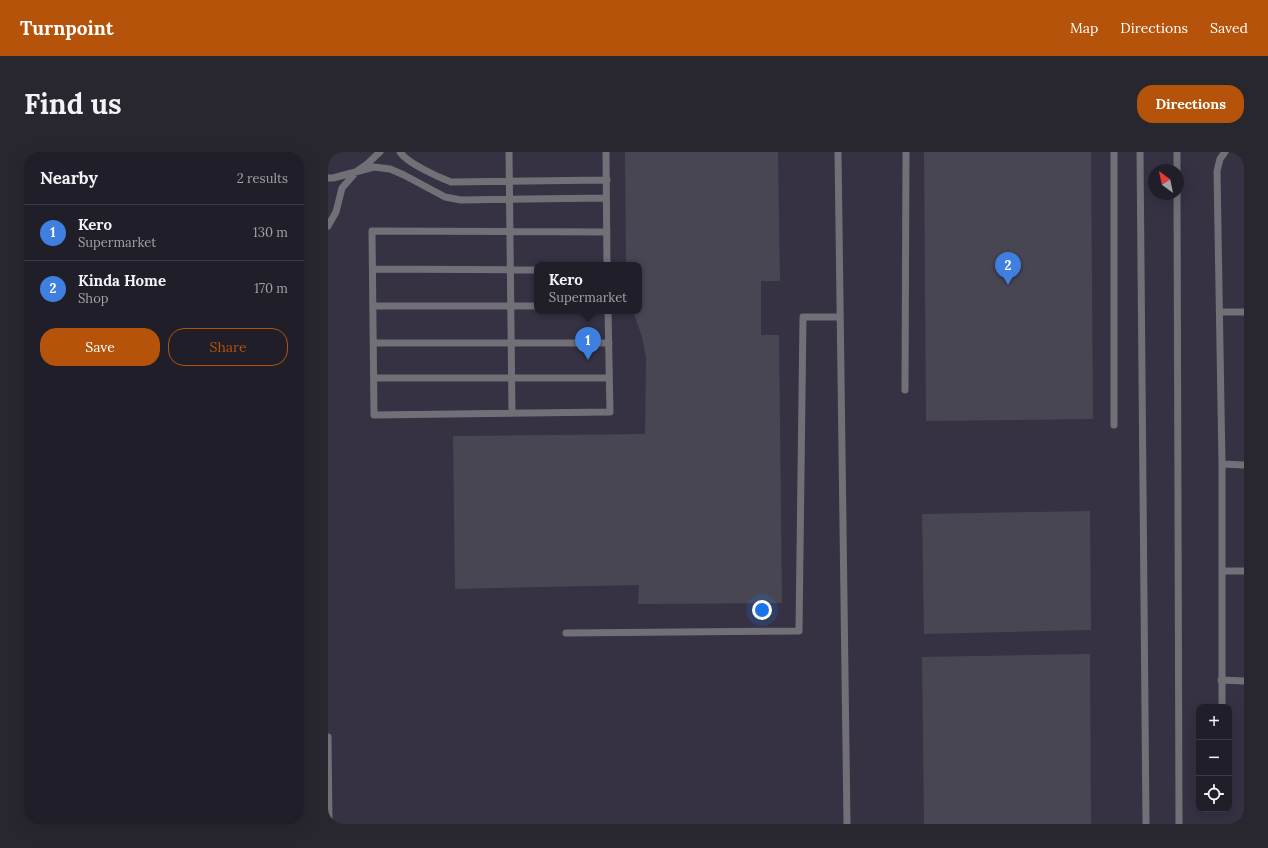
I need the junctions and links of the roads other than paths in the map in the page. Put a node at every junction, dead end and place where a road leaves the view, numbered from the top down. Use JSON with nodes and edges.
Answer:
{"nodes":[{"id":1,"x":380,"y":152,"type":"edge"},
{"id":2,"x":400,"y":152,"type":"edge"},
{"id":3,"x":509,"y":152,"type":"edge"},
{"id":4,"x":606,"y":152,"type":"edge"},
{"id":5,"x":838,"y":152,"type":"edge"},
{"id":6,"x":906,"y":152,"type":"edge"},
{"id":7,"x":1114,"y":152,"type":"edge"},
{"id":8,"x":1140,"y":152,"type":"edge"},
{"id":9,"x":1177,"y":152,"type":"edge"},
{"id":10,"x":1225,"y":152,"type":"edge"},
{"id":11,"x":1177,"y":164,"type":"edge"},
{"id":12,"x":356,"y":171,"type":"junction"},
{"id":13,"x":328,"y":178,"type":"edge"},
{"id":14,"x":606,"y":180,"type":"junction"},
{"id":15,"x":510,"y":182,"type":"junction"},
{"id":16,"x":606,"y":198,"type":"junction"},
{"id":17,"x":510,"y":199,"type":"junction"},
{"id":18,"x":1177,"y":200,"type":"edge"},
{"id":19,"x":328,"y":226,"type":"edge"},
{"id":20,"x":510,"y":231,"type":"junction"},
{"id":21,"x":607,"y":232,"type":"junction"},
{"id":22,"x":607,"y":262,"type":"edge"},
{"id":23,"x":373,"y":269,"type":"junction"},
{"id":24,"x":510,"y":270,"type":"junction"},
{"id":25,"x":534,"y":270,"type":"edge"},
{"id":26,"x":373,"y":306,"type":"junction"},
{"id":27,"x":511,"y":306,"type":"junction"},
{"id":28,"x":534,"y":306,"type":"edge"},
{"id":29,"x":1220,"y":312,"type":"junction"},
{"id":30,"x":1244,"y":312,"type":"edge"},
{"id":31,"x":608,"y":314,"type":"edge"},
{"id":32,"x":840,"y":317,"type":"junction"},
{"id":33,"x":374,"y":343,"type":"junction"},
{"id":34,"x":511,"y":343,"type":"junction"},
{"id":35,"x":609,"y":343,"type":"junction"},
{"id":36,"x":374,"y":378,"type":"junction"},
{"id":37,"x":512,"y":378,"type":"junction"},
{"id":38,"x":609,"y":378,"type":"junction"},
{"id":39,"x":905,"y":390,"type":"dead end"},
{"id":40,"x":512,"y":413,"type":"junction"},
{"id":41,"x":1114,"y":425,"type":"dead end"},
{"id":42,"x":1222,"y":464,"type":"junction"},
{"id":43,"x":1244,"y":465,"type":"edge"},
{"id":44,"x":1222,"y":571,"type":"junction"},
{"id":45,"x":1244,"y":571,"type":"edge"},
{"id":46,"x":566,"y":633,"type":"dead end"},
{"id":47,"x":1221,"y":680,"type":"junction"},
{"id":48,"x":1244,"y":681,"type":"edge"},
{"id":49,"x":1222,"y":704,"type":"edge"},
{"id":50,"x":328,"y":737,"type":"edge"},
{"id":51,"x":329,"y":824,"type":"edge"},
{"id":52,"x":847,"y":824,"type":"edge"},
{"id":53,"x":1146,"y":824,"type":"edge"},
{"id":54,"x":1179,"y":824,"type":"edge"}],
"edges":[{"from":1,"to":12,"type":"lane"},
{"from":2,"to":15,"type":"lane"},
{"from":3,"to":15,"type":"lane"},
{"from":4,"to":14,"type":"lane"},
{"from":5,"to":32,"type":"lane"},
{"from":6,"to":39,"type":"lane"},
{"from":7,"to":41,"type":"lane"},
{"from":8,"to":53,"type":"lane"},
{"from":9,"to":11,"type":"lane"},
{"from":10,"to":29,"type":"lane"},
{"from":12,"to":13,"type":"lane"},
{"from":12,"to":17,"type":"lane"},
{"from":12,"to":19,"type":"lane"},
{"from":14,"to":15,"type":"lane"},
{"from":14,"to":16,"type":"lane"},
{"from":15,"to":17,"type":"lane"},
{"from":16,"to":17,"type":"lane"},
{"from":16,"to":21,"type":"lane"},
{"from":17,"to":20,"type":"lane"},
{"from":18,"to":54,"type":"lane"},
{"from":20,"to":21,"type":"lane"},
{"from":20,"to":23,"type":"lane"},
{"from":20,"to":24,"type":"lane"},
{"from":21,"to":22,"type":"lane"},
{"from":23,"to":24,"type":"lane"},
{"from":23,"to":26,"type":"lane"},
{"from":24,"to":25,"type":"lane"},
{"from":24,"to":27,"type":"lane"},
{"from":26,"to":27,"type":"lane"},
{"from":26,"to":33,"type":"lane"},
{"from":27,"to":28,"type":"lane"},
{"from":27,"to":34,"type":"lane"},
{"from":29,"to":30,"type":"lane"},
{"from":29,"to":42,"type":"lane"},
{"from":31,"to":35,"type":"lane"},
{"from":32,"to":46,"type":"lane"},
{"from":32,"to":52,"type":"lane"},
{"from":33,"to":34,"type":"lane"},
{"from":33,"to":36,"type":"lane"},
{"from":34,"to":35,"type":"lane"},
{"from":34,"to":37,"type":"lane"},
{"from":35,"to":38,"type":"lane"},
{"from":36,"to":37,"type":"lane"},
{"from":36,"to":40,"type":"lane"},
{"from":37,"to":38,"type":"lane"},
{"from":37,"to":40,"type":"lane"},
{"from":38,"to":40,"type":"lane"},
{"from":42,"to":43,"type":"lane"},
{"from":42,"to":44,"type":"lane"},
{"from":44,"to":45,"type":"lane"},
{"from":44,"to":47,"type":"lane"},
{"from":47,"to":48,"type":"lane"},
{"from":47,"to":49,"type":"lane"},
{"from":50,"to":51,"type":"lane"}]}
